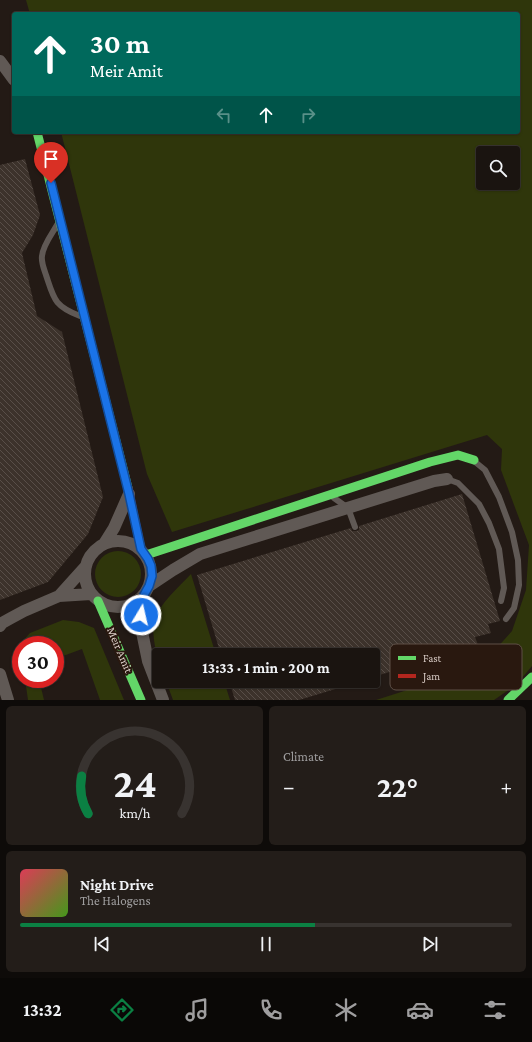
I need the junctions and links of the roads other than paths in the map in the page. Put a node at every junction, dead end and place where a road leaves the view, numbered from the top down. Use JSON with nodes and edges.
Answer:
{"nodes":[{"id":1,"x":0,"y":61,"type":"edge"},
{"id":2,"x":12,"y":77,"type":"edge"},
{"id":3,"x":38,"y":134,"type":"edge"},
{"id":4,"x":60,"y":220,"type":"junction"},
{"id":5,"x":84,"y":317,"type":"junction"},
{"id":6,"x":474,"y":460,"type":"joint"},
{"id":7,"x":446,"y":479,"type":"joint"},
{"id":8,"x":129,"y":494,"type":"junction"},
{"id":9,"x":329,"y":495,"type":"junction"},
{"id":10,"x":348,"y":508,"type":"junction"},
{"id":11,"x":355,"y":527,"type":"dead end"},
{"id":12,"x":104,"y":544,"type":"junction"},
{"id":13,"x":143,"y":552,"type":"junction"},
{"id":14,"x":86,"y":566,"type":"junction"},
{"id":15,"x":147,"y":591,"type":"junction"},
{"id":16,"x":59,"y":596,"type":"junction"},
{"id":17,"x":95,"y":597,"type":"junction"},
{"id":18,"x":501,"y":601,"type":"dead end"},
{"id":19,"x":506,"y":619,"type":"dead end"},
{"id":20,"x":0,"y":626,"type":"edge"},
{"id":21,"x":0,"y":674,"type":"edge"},
{"id":22,"x":532,"y":677,"type":"edge"},
{"id":23,"x":522,"y":687,"type":"edge"},
{"id":24,"x":518,"y":690,"type":"edge"},
{"id":25,"x":8,"y":700,"type":"edge"},
{"id":26,"x":141,"y":700,"type":"edge"},
{"id":27,"x":163,"y":700,"type":"edge"},
{"id":28,"x":508,"y":700,"type":"edge"}],
"edges":[{"from":1,"to":2,"type":"street"},
{"from":3,"to":4,"type":"main road"},
{"from":4,"to":5,"type":"main road"},
{"from":4,"to":5,"type":"lane"},
{"from":5,"to":8,"type":"main road"},
{"from":6,"to":9,"type":"main road"},
{"from":6,"to":19,"type":"lane"},
{"from":7,"to":10,"type":"street"},
{"from":7,"to":18,"type":"lane"},
{"from":8,"to":12,"type":"street"},
{"from":8,"to":13,"type":"main road"},
{"from":9,"to":10,"type":"lane"},
{"from":9,"to":13,"type":"main road"},
{"from":10,"to":11,"type":"lane"},
{"from":10,"to":15,"type":"street"},
{"from":12,"to":13,"type":"street"},
{"from":12,"to":14,"type":"street"},
{"from":13,"to":15,"type":"street"},
{"from":14,"to":16,"type":"street"},
{"from":14,"to":17,"type":"street"},
{"from":15,"to":17,"type":"street"},
{"from":15,"to":27,"type":"street","name":"Meir Amit"},
{"from":16,"to":17,"type":"street"},
{"from":16,"to":20,"type":"street"},
{"from":17,"to":26,"type":"main road","name":"Meir Amit"},
{"from":21,"to":25,"type":"street"},
{"from":22,"to":23,"type":"main road"},
{"from":24,"to":28,"type":"main road"}]}
